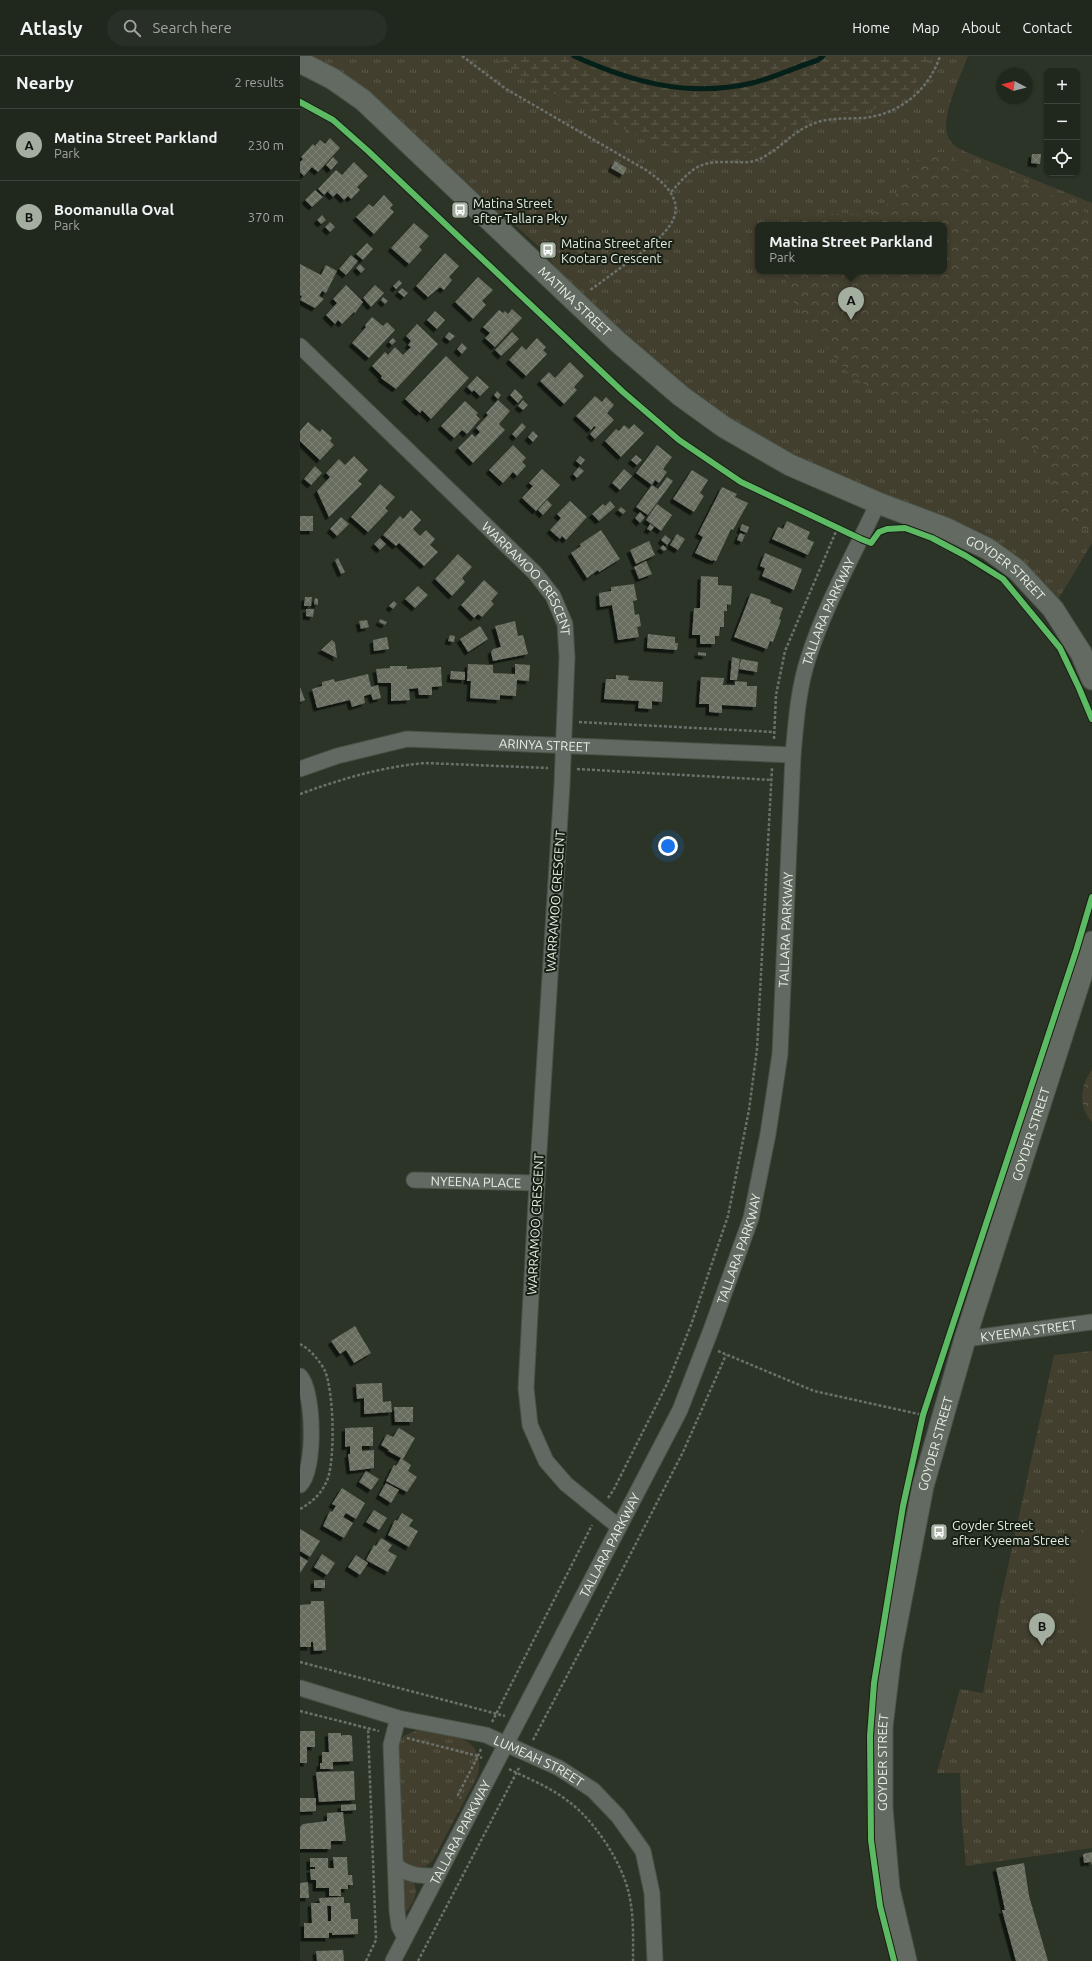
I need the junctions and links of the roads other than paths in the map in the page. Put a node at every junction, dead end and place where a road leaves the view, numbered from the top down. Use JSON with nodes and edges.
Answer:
{"nodes":[{"id":1,"x":300,"y":62,"type":"edge"},
{"id":2,"x":300,"y":346,"type":"edge"},
{"id":3,"x":878,"y":502,"type":"junction"},
{"id":4,"x":1092,"y":680,"type":"edge"},
{"id":5,"x":564,"y":744,"type":"junction"},
{"id":6,"x":793,"y":755,"type":"junction"},
{"id":7,"x":300,"y":769,"type":"edge"},
{"id":8,"x":1092,"y":942,"type":"edge"},
{"id":9,"x":414,"y":1180,"type":"dead end"},
{"id":10,"x":537,"y":1183,"type":"junction"},
{"id":11,"x":1092,"y":1322,"type":"edge"},
{"id":12,"x":966,"y":1339,"type":"junction"},
{"id":13,"x":300,"y":1376,"type":"edge"},
{"id":14,"x":300,"y":1485,"type":"edge"},
{"id":15,"x":619,"y":1527,"type":"junction"},
{"id":16,"x":300,"y":1688,"type":"edge"},
{"id":17,"x":398,"y":1718,"type":"junction"},
{"id":18,"x":506,"y":1744,"type":"junction"},
{"id":19,"x":396,"y":1866,"type":"junction"},
{"id":20,"x":438,"y":1876,"type":"junction"},
{"id":21,"x":405,"y":1938,"type":"junction"},
{"id":22,"x":393,"y":1961,"type":"edge"},
{"id":23,"x":655,"y":1961,"type":"edge"},
{"id":24,"x":906,"y":1961,"type":"edge"}],
"edges":[{"from":1,"to":3,"type":"street","name":"MATINA STREET"},
{"from":2,"to":5,"type":"street","name":"WARRAMOO CRESCENT"},
{"from":3,"to":4,"type":"street","name":"GOYDER STREET"},
{"from":3,"to":6,"type":"street","name":"TALLARA PARKWAY"},
{"from":5,"to":6,"type":"street","name":"ARINYA STREET"},
{"from":5,"to":7,"type":"street","name":"ARINYA STREET"},
{"from":5,"to":10,"type":"street","name":"WARRAMOO CRESCENT"},
{"from":6,"to":15,"type":"street","name":"TALLARA PARKWAY"},
{"from":8,"to":12,"type":"street","name":"GOYDER STREET"},
{"from":9,"to":10,"type":"street","name":"NYEENA PLACE"},
{"from":10,"to":15,"type":"street","name":"WARRAMOO CRESCENT"},
{"from":11,"to":12,"type":"street","name":"KYEEMA STREET"},
{"from":12,"to":24,"type":"street","name":"GOYDER STREET"},
{"from":13,"to":14,"type":"street"},
{"from":15,"to":18,"type":"street","name":"TALLARA PARKWAY"},
{"from":16,"to":17,"type":"street","name":"LUMEAH STREET"},
{"from":17,"to":18,"type":"street","name":"LUMEAH STREET"},
{"from":17,"to":19,"type":"street"},
{"from":18,"to":20,"type":"street","name":"TALLARA PARKWAY"},
{"from":18,"to":23,"type":"street","name":"LUMEAH STREET"},
{"from":19,"to":20,"type":"street"},
{"from":19,"to":21,"type":"street"},
{"from":20,"to":21,"type":"street","name":"TALLARA PARKWAY"},
{"from":21,"to":22,"type":"street","name":"TALLARA PARKWAY"}]}
